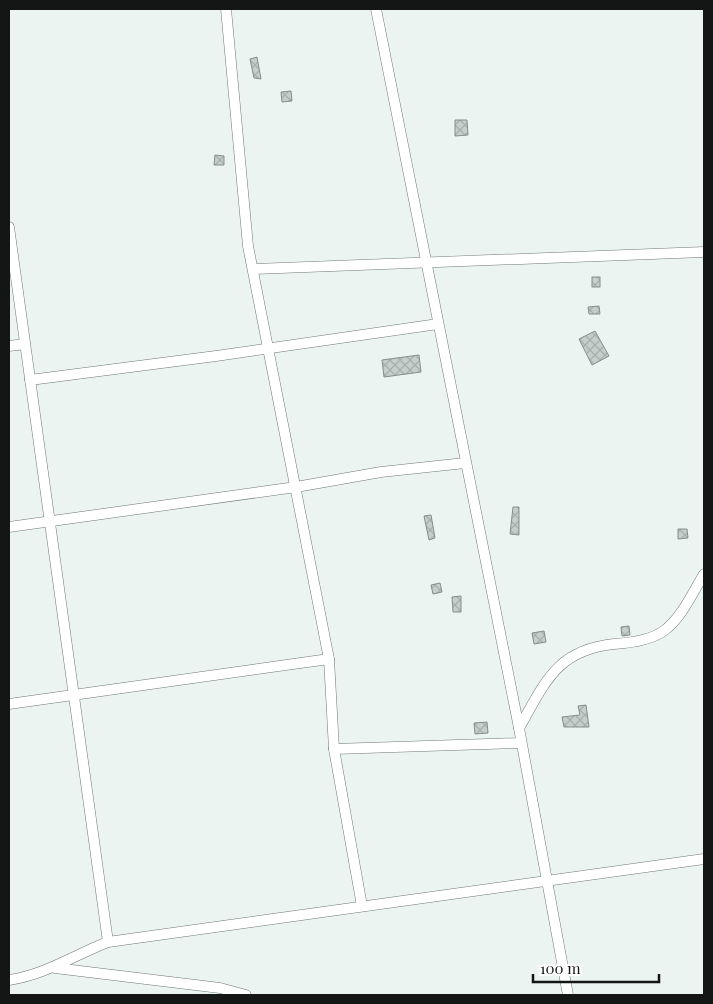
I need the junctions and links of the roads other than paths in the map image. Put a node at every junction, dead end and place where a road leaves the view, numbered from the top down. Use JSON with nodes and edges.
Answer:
{"nodes":[{"id":1,"x":226,"y":9,"type":"edge"},
{"id":2,"x":376,"y":9,"type":"edge"},
{"id":3,"x":9,"y":227,"type":"edge"},
{"id":4,"x":704,"y":252,"type":"edge"},
{"id":5,"x":426,"y":263,"type":"junction"},
{"id":6,"x":253,"y":269,"type":"junction"},
{"id":7,"x":438,"y":324,"type":"junction"},
{"id":8,"x":25,"y":344,"type":"junction"},
{"id":9,"x":9,"y":346,"type":"edge"},
{"id":10,"x":268,"y":349,"type":"junction"},
{"id":11,"x":30,"y":380,"type":"junction"},
{"id":12,"x":465,"y":464,"type":"junction"},
{"id":13,"x":296,"y":487,"type":"junction"},
{"id":14,"x":50,"y":521,"type":"junction"},
{"id":15,"x":9,"y":527,"type":"edge"},
{"id":16,"x":704,"y":574,"type":"edge"},
{"id":17,"x":329,"y":659,"type":"junction"},
{"id":18,"x":74,"y":695,"type":"junction"},
{"id":19,"x":9,"y":704,"type":"edge"},
{"id":20,"x":519,"y":728,"type":"junction"},
{"id":21,"x":520,"y":743,"type":"junction"},
{"id":22,"x":334,"y":749,"type":"junction"},
{"id":23,"x":704,"y":859,"type":"edge"},
{"id":24,"x":547,"y":880,"type":"junction"},
{"id":25,"x":362,"y":906,"type":"junction"},
{"id":26,"x":108,"y":942,"type":"junction"},
{"id":27,"x":55,"y":968,"type":"junction"},
{"id":28,"x":9,"y":980,"type":"edge"},
{"id":29,"x":246,"y":995,"type":"edge"},
{"id":30,"x":568,"y":995,"type":"edge"}],
"edges":[{"from":1,"to":6,"type":"street"},
{"from":2,"to":5,"type":"street"},
{"from":3,"to":8,"type":"street"},
{"from":4,"to":5,"type":"street"},
{"from":5,"to":6,"type":"street"},
{"from":5,"to":7,"type":"street"},
{"from":6,"to":10,"type":"street"},
{"from":7,"to":10,"type":"street"},
{"from":7,"to":12,"type":"street"},
{"from":8,"to":9,"type":"street"},
{"from":8,"to":11,"type":"street"},
{"from":10,"to":11,"type":"street"},
{"from":10,"to":13,"type":"street"},
{"from":11,"to":14,"type":"street"},
{"from":12,"to":13,"type":"street"},
{"from":12,"to":20,"type":"street"},
{"from":13,"to":14,"type":"street"},
{"from":13,"to":17,"type":"street"},
{"from":14,"to":15,"type":"street"},
{"from":14,"to":18,"type":"street"},
{"from":16,"to":20,"type":"street"},
{"from":17,"to":18,"type":"street"},
{"from":17,"to":22,"type":"street"},
{"from":18,"to":19,"type":"street"},
{"from":18,"to":26,"type":"street"},
{"from":20,"to":21,"type":"street"},
{"from":21,"to":22,"type":"street"},
{"from":21,"to":24,"type":"street"},
{"from":22,"to":25,"type":"street"},
{"from":23,"to":24,"type":"street"},
{"from":24,"to":25,"type":"street"},
{"from":24,"to":30,"type":"street"},
{"from":25,"to":26,"type":"street"},
{"from":26,"to":27,"type":"street"},
{"from":27,"to":28,"type":"street"},
{"from":27,"to":29,"type":"street"}]}
